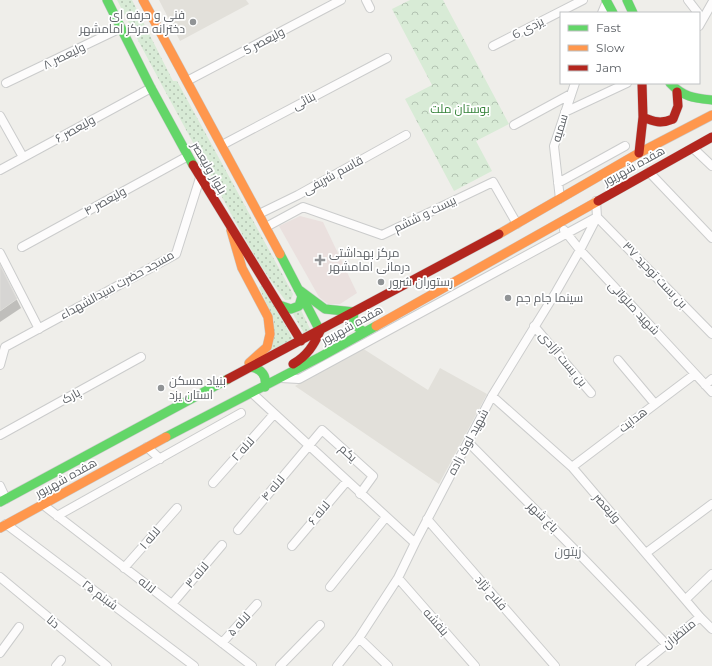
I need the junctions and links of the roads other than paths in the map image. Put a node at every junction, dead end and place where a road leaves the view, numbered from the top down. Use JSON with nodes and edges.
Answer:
{"nodes":[{"id":1,"x":107,"y":0,"type":"edge"},
{"id":2,"x":142,"y":0,"type":"edge"},
{"id":3,"x":340,"y":0,"type":"edge"},
{"id":4,"x":366,"y":0,"type":"edge"},
{"id":5,"x":584,"y":0,"type":"edge"},
{"id":6,"x":627,"y":0,"type":"edge"},
{"id":7,"x":688,"y":0,"type":"edge"},
{"id":8,"x":607,"y":1,"type":"edge"},
{"id":9,"x":712,"y":3,"type":"edge"},
{"id":10,"x":370,"y":8,"type":"dead end"},
{"id":11,"x":566,"y":11,"type":"edge"},
{"id":12,"x":602,"y":12,"type":"edge"},
{"id":13,"x":612,"y":12,"type":"edge"},
{"id":14,"x":633,"y":12,"type":"edge"},
{"id":15,"x":696,"y":12,"type":"edge"},
{"id":16,"x":560,"y":14,"type":"edge"},
{"id":17,"x":700,"y":18,"type":"edge"},
{"id":18,"x":122,"y":28,"type":"junction"},
{"id":19,"x":493,"y":46,"type":"dead end"},
{"id":20,"x":387,"y":58,"type":"dead end"},
{"id":21,"x":187,"y":81,"type":"junction"},
{"id":22,"x":6,"y":83,"type":"dead end"},
{"id":23,"x":576,"y":84,"type":"edge"},
{"id":24,"x":625,"y":84,"type":"edge"},
{"id":25,"x":642,"y":84,"type":"edge"},
{"id":26,"x":671,"y":84,"type":"edge"},
{"id":27,"x":151,"y":88,"type":"junction"},
{"id":28,"x":677,"y":92,"type":"junction"},
{"id":29,"x":571,"y":94,"type":"junction"},
{"id":30,"x":712,"y":100,"type":"edge"},
{"id":31,"x":565,"y":112,"type":"junction"},
{"id":32,"x":712,"y":115,"type":"edge"},
{"id":33,"x":0,"y":116,"type":"edge"},
{"id":34,"x":643,"y":117,"type":"junction"},
{"id":35,"x":514,"y":125,"type":"dead end"},
{"id":36,"x":406,"y":135,"type":"dead end"},
{"id":37,"x":712,"y":137,"type":"edge"},
{"id":38,"x":222,"y":145,"type":"junction"},
{"id":39,"x":625,"y":146,"type":"dead end"},
{"id":40,"x":693,"y":148,"type":"junction"},
{"id":41,"x":639,"y":153,"type":"junction"},
{"id":42,"x":188,"y":156,"type":"junction"},
{"id":43,"x":23,"y":157,"type":"junction"},
{"id":44,"x":712,"y":166,"type":"edge"},
{"id":45,"x":0,"y":170,"type":"edge"},
{"id":46,"x":649,"y":172,"type":"junction"},
{"id":47,"x":200,"y":178,"type":"junction"},
{"id":48,"x":558,"y":183,"type":"junction"},
{"id":49,"x":298,"y":195,"type":"junction"},
{"id":50,"x":560,"y":199,"type":"junction"},
{"id":51,"x":596,"y":201,"type":"junction"},
{"id":52,"x":303,"y":208,"type":"junction"},
{"id":53,"x":259,"y":214,"type":"junction"},
{"id":54,"x":597,"y":217,"type":"junction"},
{"id":55,"x":559,"y":223,"type":"junction"},
{"id":56,"x":517,"y":224,"type":"junction"},
{"id":57,"x":266,"y":227,"type":"junction"},
{"id":58,"x":231,"y":230,"type":"junction"},
{"id":59,"x":566,"y":234,"type":"junction"},
{"id":60,"x":712,"y":238,"type":"edge"},
{"id":61,"x":22,"y":247,"type":"dead end"},
{"id":62,"x":580,"y":250,"type":"junction"},
{"id":63,"x":0,"y":253,"type":"edge"},
{"id":64,"x":300,"y":293,"type":"junction"},
{"id":65,"x":279,"y":305,"type":"junction"},
{"id":66,"x":354,"y":312,"type":"junction"},
{"id":67,"x":387,"y":319,"type":"junction"},
{"id":68,"x":534,"y":326,"type":"junction"},
{"id":69,"x":392,"y":328,"type":"junction"},
{"id":70,"x":39,"y":329,"type":"junction"},
{"id":71,"x":320,"y":331,"type":"junction"},
{"id":72,"x":365,"y":332,"type":"junction"},
{"id":73,"x":712,"y":334,"type":"edge"},
{"id":74,"x":301,"y":341,"type":"junction"},
{"id":75,"x":314,"y":343,"type":"junction"},
{"id":76,"x":141,"y":357,"type":"dead end"},
{"id":77,"x":618,"y":360,"type":"dead end"},
{"id":78,"x":0,"y":365,"type":"edge"},
{"id":79,"x":251,"y":367,"type":"junction"},
{"id":80,"x":695,"y":374,"type":"junction"},
{"id":81,"x":232,"y":378,"type":"junction"},
{"id":82,"x":280,"y":378,"type":"junction"},
{"id":83,"x":712,"y":379,"type":"edge"},
{"id":84,"x":706,"y":385,"type":"junction"},
{"id":85,"x":265,"y":387,"type":"junction"},
{"id":86,"x":712,"y":392,"type":"edge"},
{"id":87,"x":591,"y":393,"type":"dead end"},
{"id":88,"x":252,"y":394,"type":"junction"},
{"id":89,"x":492,"y":396,"type":"junction"},
{"id":90,"x":655,"y":404,"type":"junction"},
{"id":91,"x":241,"y":413,"type":"dead end"},
{"id":92,"x":274,"y":414,"type":"junction"},
{"id":93,"x":0,"y":435,"type":"edge"},
{"id":94,"x":468,"y":442,"type":"junction"},
{"id":95,"x":308,"y":446,"type":"junction"},
{"id":96,"x":147,"y":447,"type":"junction"},
{"id":97,"x":160,"y":459,"type":"junction"},
{"id":98,"x":572,"y":467,"type":"junction"},
{"id":99,"x":347,"y":481,"type":"junction"},
{"id":100,"x":212,"y":483,"type":"dead end"},
{"id":101,"x":0,"y":486,"type":"edge"},
{"id":102,"x":360,"y":494,"type":"junction"},
{"id":103,"x":3,"y":500,"type":"edge"},
{"id":104,"x":42,"y":504,"type":"junction"},
{"id":105,"x":712,"y":504,"type":"edge"},
{"id":106,"x":177,"y":508,"type":"dead end"},
{"id":107,"x":57,"y":516,"type":"junction"},
{"id":108,"x":386,"y":517,"type":"junction"},
{"id":109,"x":428,"y":519,"type":"junction"},
{"id":110,"x":3,"y":526,"type":"edge"},
{"id":111,"x":238,"y":530,"type":"dead end"},
{"id":112,"x":415,"y":543,"type":"junction"},
{"id":113,"x":222,"y":545,"type":"dead end"},
{"id":114,"x":292,"y":546,"type":"dead end"},
{"id":115,"x":646,"y":552,"type":"junction"},
{"id":116,"x":124,"y":568,"type":"junction"},
{"id":117,"x":712,"y":574,"type":"edge"},
{"id":118,"x":0,"y":577,"type":"edge"},
{"id":119,"x":398,"y":578,"type":"junction"},
{"id":120,"x":330,"y":587,"type":"dead end"},
{"id":121,"x":686,"y":599,"type":"junction"},
{"id":122,"x":172,"y":604,"type":"junction"},
{"id":123,"x":257,"y":604,"type":"dead end"},
{"id":124,"x":700,"y":617,"type":"junction"},
{"id":125,"x":320,"y":625,"type":"dead end"},
{"id":126,"x":19,"y":627,"type":"dead end"},
{"id":127,"x":712,"y":629,"type":"edge"},
{"id":128,"x":359,"y":638,"type":"junction"},
{"id":129,"x":222,"y":643,"type":"junction"},
{"id":130,"x":666,"y":644,"type":"junction"},
{"id":131,"x":0,"y":653,"type":"edge"},
{"id":132,"x":107,"y":666,"type":"edge"},
{"id":133,"x":194,"y":666,"type":"edge"},
{"id":134,"x":252,"y":666,"type":"edge"},
{"id":135,"x":280,"y":666,"type":"edge"},
{"id":136,"x":337,"y":666,"type":"edge"},
{"id":137,"x":388,"y":666,"type":"edge"},
{"id":138,"x":475,"y":666,"type":"edge"},
{"id":139,"x":555,"y":666,"type":"edge"},
{"id":140,"x":640,"y":666,"type":"edge"}],
"edges":[{"from":1,"to":18,"type":"main road","name":"بلوار ولیعصر"},
{"from":2,"to":21,"type":"main road","name":"بلوار ولیعصر"},
{"from":3,"to":21,"type":"street","name":"ولیعصر 5"},
{"from":4,"to":10,"type":"street"},
{"from":5,"to":11,"type":"street","name":"یزدی 6"},
{"from":6,"to":14,"type":"main road"},
{"from":7,"to":15,"type":"street"},
{"from":8,"to":12,"type":"street"},
{"from":8,"to":13,"type":"main road"},
{"from":9,"to":17,"type":"street"},
{"from":16,"to":19,"type":"street","name":"یزدی 6"},
{"from":18,"to":22,"type":"street","name":"ولیعصر ۸"},
{"from":18,"to":27,"type":"main road","name":"بلوار ولیعصر"},
{"from":20,"to":38,"type":"street","name":"بنائی"},
{"from":21,"to":38,"type":"main road","name":"بلوار ولیعصر"},
{"from":23,"to":29,"type":"street","name":"سمیه"},
{"from":24,"to":31,"type":"street"},
{"from":25,"to":34,"type":"main road"},
{"from":26,"to":28,"type":"main road"},
{"from":27,"to":42,"type":"main road","name":"بلوار ولیعصر"},
{"from":27,"to":43,"type":"street","name":"ولیعصر ۶"},
{"from":28,"to":30,"type":"main road"},
{"from":28,"to":34,"type":"main road"},
{"from":29,"to":31,"type":"street","name":"سمیه"},
{"from":29,"to":35,"type":"street"},
{"from":31,"to":48,"type":"street","name":"سمیه"},
{"from":32,"to":41,"type":"main road","name":"هفده شهریور"},
{"from":33,"to":43,"type":"street"},
{"from":34,"to":41,"type":"main road"},
{"from":36,"to":49,"type":"street","name":"قاسم شریفی"},
{"from":37,"to":40,"type":"main road","name":"هفده شهریور"},
{"from":38,"to":53,"type":"main road","name":"بلوار ولیعصر"},
{"from":39,"to":48,"type":"street"},
{"from":40,"to":44,"type":"street"},
{"from":40,"to":46,"type":"main road","name":"هفده شهریور"},
{"from":41,"to":50,"type":"main road","name":"هفده شهریور"},
{"from":42,"to":47,"type":"main road","name":"بلوار ولیعصر"},
{"from":42,"to":61,"type":"street","name":"ولیعصر ۴"},
{"from":43,"to":45,"type":"street","name":"ولیعصر ۶"},
{"from":46,"to":51,"type":"main road","name":"هفده شهریور"},
{"from":46,"to":60,"type":"street"},
{"from":47,"to":58,"type":"main road","name":"بلوار ولیعصر"},
{"from":47,"to":70,"type":"street","name":"مسجد حضرت سیدالشهداء"},
{"from":48,"to":50,"type":"street","name":"سمیه"},
{"from":49,"to":52,"type":"street"},
{"from":49,"to":53,"type":"street","name":"قاسم شریفی"},
{"from":50,"to":56,"type":"main road","name":"هفده شهریور"},
{"from":51,"to":54,"type":"street"},
{"from":51,"to":55,"type":"main road","name":"هفده شهریور"},
{"from":52,"to":56,"type":"street","name":"بیست و ششم"},
{"from":52,"to":57,"type":"street"},
{"from":53,"to":57,"type":"main road","name":"بلوار ولیعصر"},
{"from":54,"to":59,"type":"street"},
{"from":54,"to":62,"type":"street","name":"شهید لوک زاده"},
{"from":54,"to":73,"type":"street","name":"بن بست توحید ۳۷"},
{"from":55,"to":59,"type":"street","name":"شهید صلواتی"},
{"from":55,"to":67,"type":"main road","name":"هفده شهریور"},
{"from":56,"to":66,"type":"main road","name":"هفده شهریور"},
{"from":57,"to":64,"type":"main road","name":"بلوار ولیعصر"},
{"from":58,"to":65,"type":"main road","name":"بلوار ولیعصر"},
{"from":58,"to":81,"type":"main road"},
{"from":59,"to":62,"type":"street","name":"شهید صلواتی"},
{"from":59,"to":69,"type":"street"},
{"from":62,"to":68,"type":"street","name":"شهید لوک زاده"},
{"from":62,"to":80,"type":"street","name":"شهید صلواتی"},
{"from":63,"to":70,"type":"street"},
{"from":64,"to":65,"type":"main road"},
{"from":64,"to":66,"type":"main road"},
{"from":64,"to":71,"type":"main road","name":"بلوار ولیعصر"},
{"from":65,"to":74,"type":"main road","name":"بلوار ولیعصر"},
{"from":66,"to":71,"type":"main road","name":"هفده شهریور"},
{"from":66,"to":72,"type":"main road"},
{"from":67,"to":69,"type":"street"},
{"from":67,"to":72,"type":"main road","name":"هفده شهریور"},
{"from":68,"to":87,"type":"street","name":"بن بست آزادی"},
{"from":68,"to":89,"type":"street","name":"شهید لوک زاده"},
{"from":69,"to":82,"type":"street"},
{"from":70,"to":78,"type":"street","name":"مسجد حضرت سیدالشهداء"},
{"from":71,"to":74,"type":"main road","name":"هفده شهریور"},
{"from":71,"to":75,"type":"main road"},
{"from":72,"to":75,"type":"main road"},
{"from":72,"to":82,"type":"main road","name":"هفده شهریور"},
{"from":74,"to":75,"type":"main road"},
{"from":74,"to":79,"type":"main road","name":"هفده شهریور"},
{"from":75,"to":85,"type":"main road"},
{"from":76,"to":93,"type":"street","name":"پارک"},
{"from":77,"to":90,"type":"street"},
{"from":79,"to":81,"type":"main road","name":"هفده شهریور"},
{"from":79,"to":85,"type":"main road"},
{"from":80,"to":84,"type":"street","name":"شهید صلواتی"},
{"from":80,"to":90,"type":"street","name":"هدایت"},
{"from":81,"to":103,"type":"main road","name":"هفده شهریور"},
{"from":82,"to":85,"type":"main road","name":"هفده شهریور"},
{"from":83,"to":84,"type":"street"},
{"from":84,"to":86,"type":"street","name":"شهید صلواتی"},
{"from":85,"to":88,"type":"main road","name":"هفده شهریور"},
{"from":88,"to":92,"type":"street"},
{"from":88,"to":96,"type":"main road","name":"هفده شهریور"},
{"from":89,"to":94,"type":"street","name":"شهید لوک زاده"},
{"from":89,"to":98,"type":"street","name":"ولیعصر"},
{"from":90,"to":98,"type":"street","name":"هدایت"},
{"from":91,"to":97,"type":"street"},
{"from":92,"to":95,"type":"street"},
{"from":92,"to":100,"type":"street","name":"لاله ۲"},
{"from":94,"to":109,"type":"street","name":"شهید لوک زاده"},
{"from":94,"to":130,"type":"street","name":"باغ شهر"},
{"from":95,"to":99,"type":"street"},
{"from":95,"to":102,"type":"street","name":"یکم"},
{"from":95,"to":111,"type":"street","name":"لاله ۴"},
{"from":96,"to":97,"type":"street"},
{"from":96,"to":104,"type":"main road","name":"هفده شهریور"},
{"from":97,"to":107,"type":"street"},
{"from":98,"to":115,"type":"street","name":"ولیعصر"},
{"from":99,"to":102,"type":"street"},
{"from":99,"to":114,"type":"street","name":"لاله ۶"},
{"from":101,"to":103,"type":"street"},
{"from":102,"to":108,"type":"street"},
{"from":104,"to":107,"type":"street","name":"لاله"},
{"from":104,"to":110,"type":"main road","name":"هفده شهریور"},
{"from":105,"to":115,"type":"street"},
{"from":106,"to":116,"type":"street","name":"لاله ۱"},
{"from":107,"to":116,"type":"street","name":"لاله"},
{"from":108,"to":112,"type":"street"},
{"from":108,"to":120,"type":"street"},
{"from":109,"to":112,"type":"street","name":"شهید لوک زاده"},
{"from":109,"to":139,"type":"street","name":"فلاح نژاد"},
{"from":110,"to":133,"type":"street","name":"شبنم ۲۵"},
{"from":112,"to":119,"type":"street","name":"شهید لوک زاده"},
{"from":113,"to":122,"type":"street","name":"لاله ۳"},
{"from":115,"to":121,"type":"street","name":"ولیعصر"},
{"from":116,"to":122,"type":"street","name":"لاله"},
{"from":117,"to":121,"type":"street"},
{"from":118,"to":132,"type":"street","name":"دنا"},
{"from":119,"to":128,"type":"street","name":"شهید لوک زاده"},
{"from":119,"to":138,"type":"street","name":"بنفشه"},
{"from":121,"to":124,"type":"street","name":"ولیعصر"},
{"from":122,"to":129,"type":"street","name":"لاله"},
{"from":123,"to":129,"type":"street","name":"لاله ۵"},
{"from":124,"to":127,"type":"street","name":"ولیعصر"},
{"from":124,"to":130,"type":"street","name":"منتظران"},
{"from":125,"to":135,"type":"street"},
{"from":126,"to":131,"type":"street"},
{"from":128,"to":136,"type":"street","name":"شهید لوک زاده"},
{"from":128,"to":137,"type":"street"},
{"from":129,"to":134,"type":"street","name":"لاله"},
{"from":130,"to":140,"type":"street","name":"منتظران"}]}
